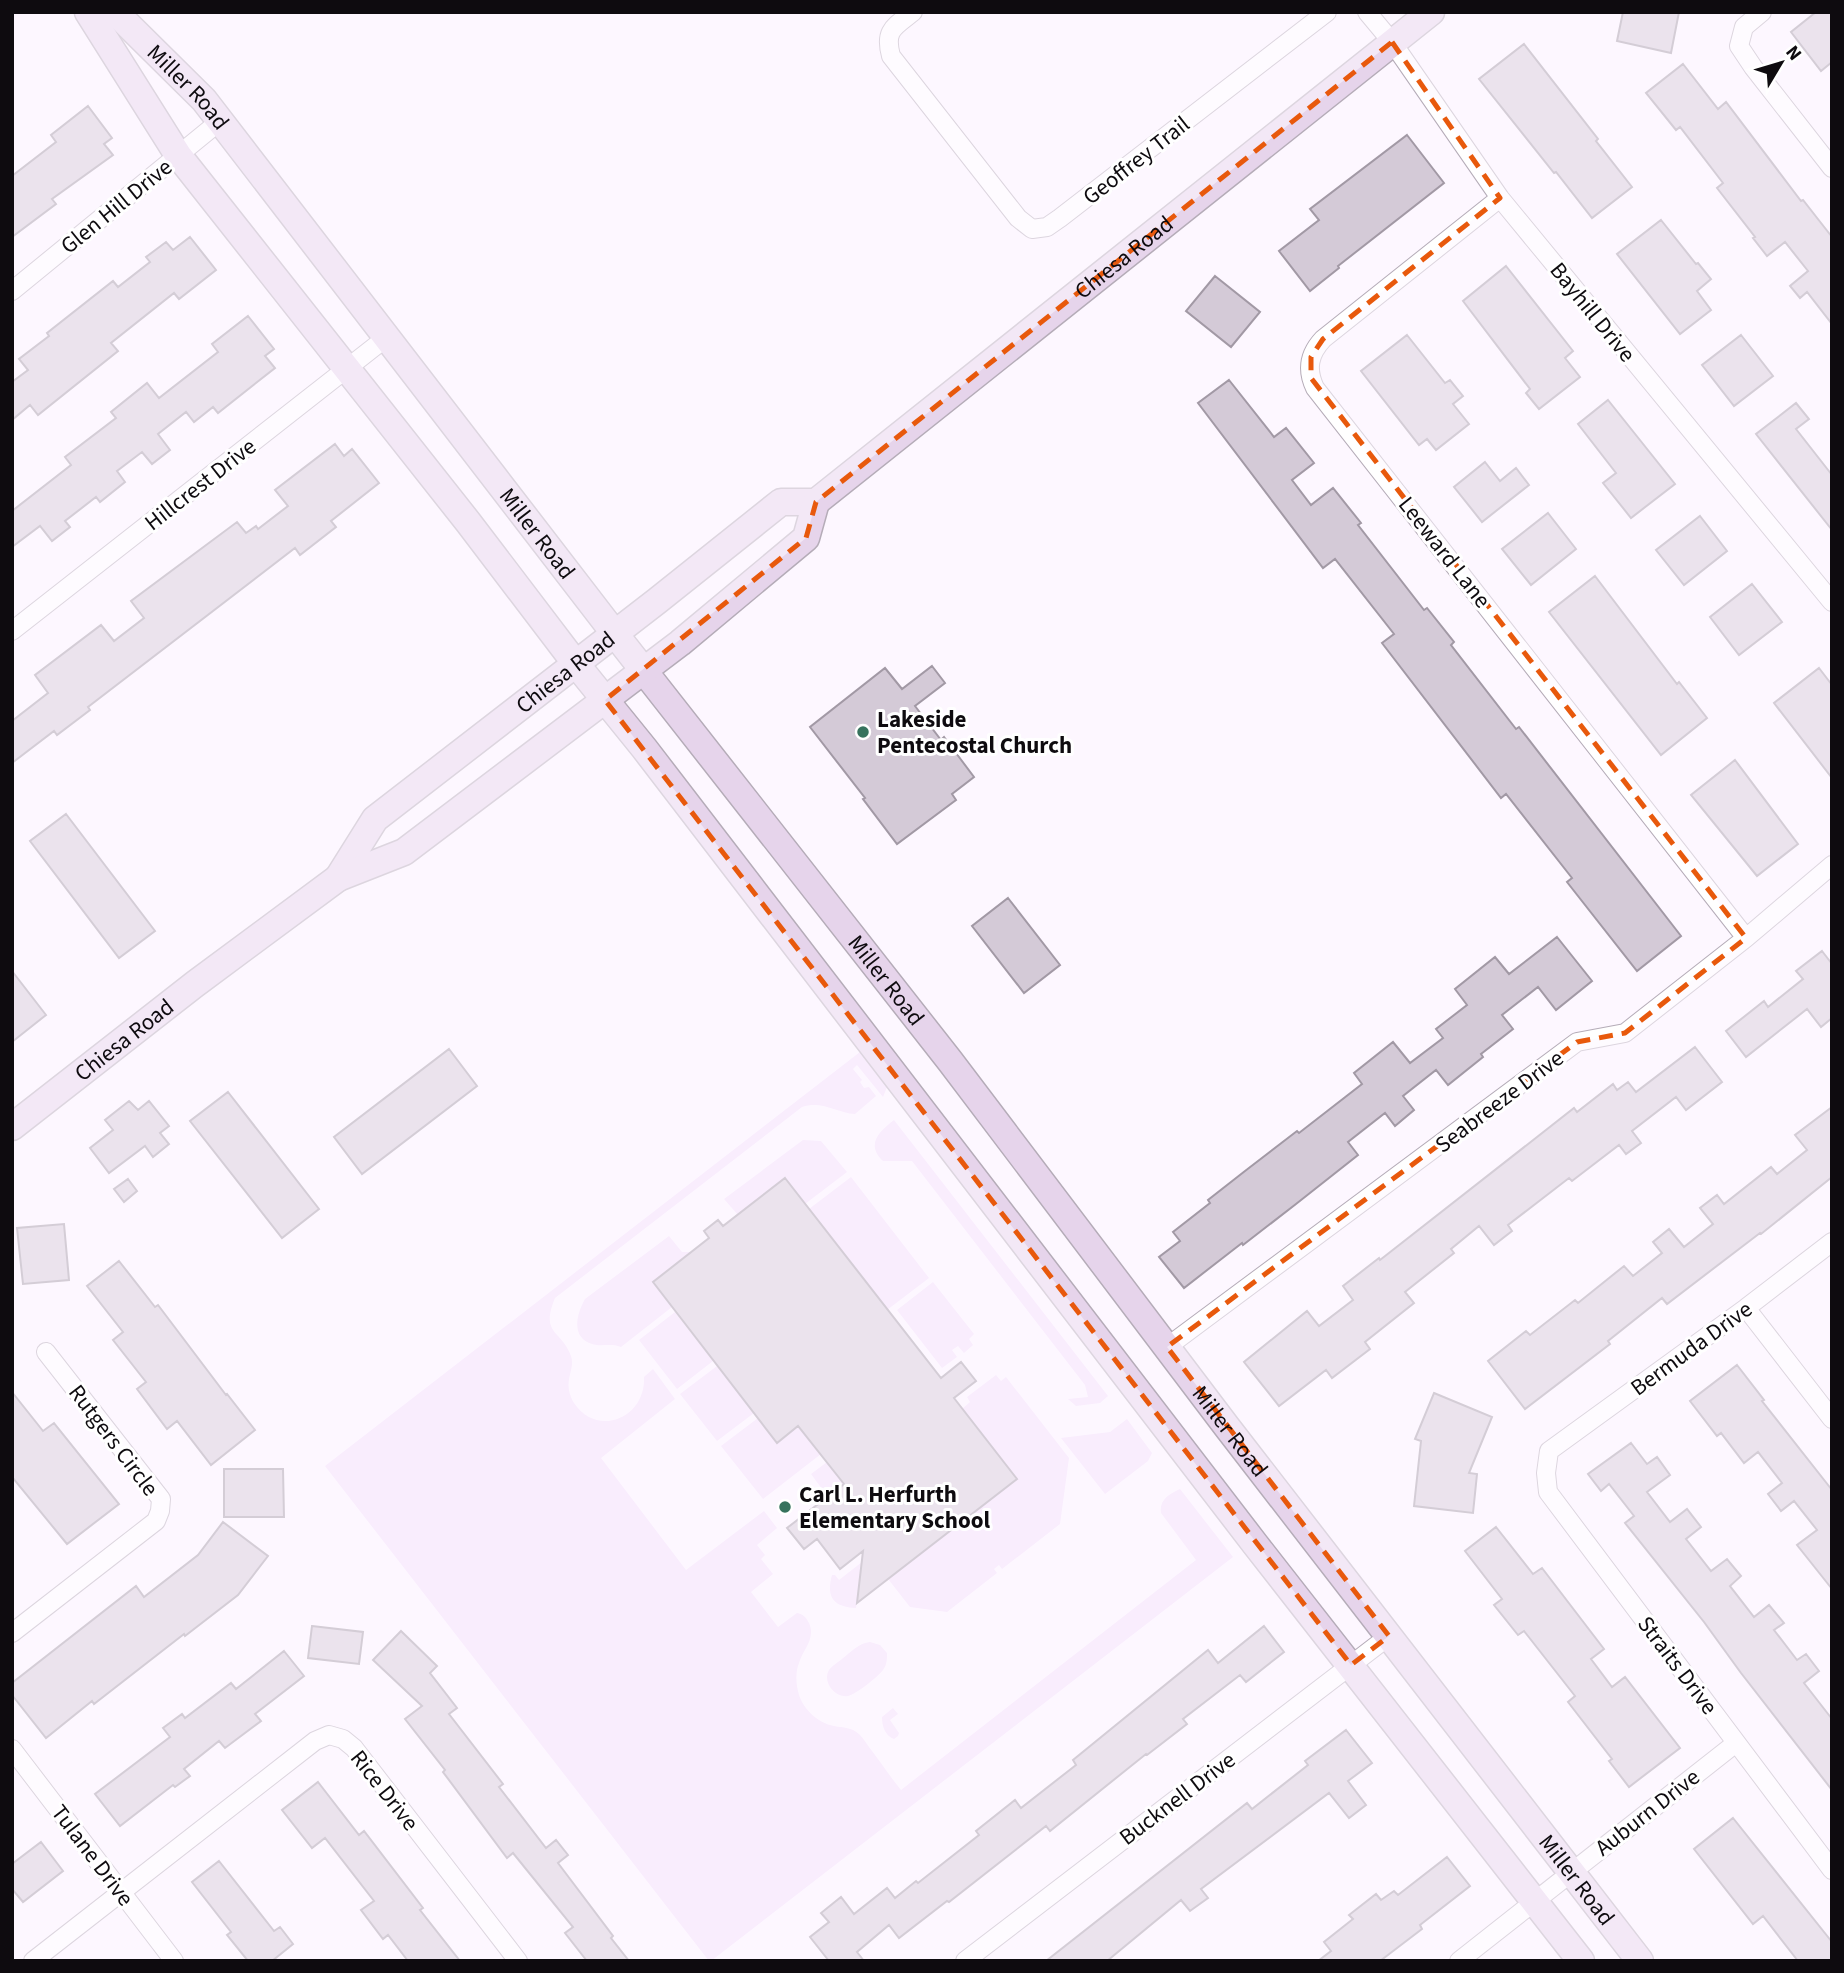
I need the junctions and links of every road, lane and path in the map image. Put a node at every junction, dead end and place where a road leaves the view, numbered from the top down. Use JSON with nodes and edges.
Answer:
{"nodes":[{"id":1,"x":88,"y":12,"type":"edge"},
{"id":2,"x":115,"y":12,"type":"edge"},
{"id":3,"x":913,"y":12,"type":"edge"},
{"id":4,"x":1327,"y":12,"type":"edge"},
{"id":5,"x":1367,"y":12,"type":"edge"},
{"id":6,"x":1431,"y":12,"type":"edge"},
{"id":7,"x":1761,"y":13,"type":"edge"},
{"id":8,"x":1392,"y":42,"type":"junction"},
{"id":9,"x":220,"y":121,"type":"junction"},
{"id":10,"x":178,"y":155,"type":"junction"},
{"id":11,"x":1832,"y":168,"type":"edge"},
{"id":12,"x":1500,"y":198,"type":"junction"},
{"id":13,"x":12,"y":291,"type":"edge"},
{"id":14,"x":387,"y":337,"type":"junction"},
{"id":15,"x":346,"y":368,"type":"junction"},
{"id":16,"x":816,"y":502,"type":"junction"},
{"id":17,"x":1832,"y":602,"type":"edge"},
{"id":18,"x":12,"y":631,"type":"edge"},
{"id":19,"x":615,"y":634,"type":"junction"},
{"id":20,"x":576,"y":664,"type":"junction"},
{"id":21,"x":643,"y":669,"type":"junction"},
{"id":22,"x":605,"y":700,"type":"junction"},
{"id":23,"x":1832,"y":865,"type":"edge"},
{"id":24,"x":338,"y":878,"type":"junction"},
{"id":25,"x":1746,"y":938,"type":"junction"},
{"id":26,"x":12,"y":1127,"type":"edge"},
{"id":27,"x":1832,"y":1242,"type":"edge"},
{"id":28,"x":1746,"y":1308,"type":"junction"},
{"id":29,"x":1167,"y":1348,"type":"junction"},
{"id":30,"x":46,"y":1352,"type":"dead end"},
{"id":31,"x":1832,"y":1419,"type":"edge"},
{"id":32,"x":1549,"y":1451,"type":"joint"},
{"id":33,"x":12,"y":1633,"type":"edge"},
{"id":34,"x":1389,"y":1636,"type":"junction"},
{"id":35,"x":1351,"y":1665,"type":"junction"},
{"id":36,"x":1736,"y":1743,"type":"junction"},
{"id":37,"x":12,"y":1749,"type":"edge"},
{"id":38,"x":1832,"y":1870,"type":"edge"},
{"id":39,"x":1571,"y":1871,"type":"junction"},
{"id":40,"x":122,"y":1893,"type":"junction"},
{"id":41,"x":1534,"y":1901,"type":"junction"},
{"id":42,"x":33,"y":1961,"type":"edge"},
{"id":43,"x":174,"y":1961,"type":"edge"},
{"id":44,"x":518,"y":1961,"type":"edge"},
{"id":45,"x":965,"y":1961,"type":"edge"},
{"id":46,"x":1459,"y":1961,"type":"edge"},
{"id":47,"x":1581,"y":1961,"type":"edge"},
{"id":48,"x":1640,"y":1961,"type":"edge"}],
"edges":[{"from":1,"to":10,"type":"main road","name":"Miller Road"},
{"from":2,"to":9,"type":"main road","name":"Miller Road"},
{"from":3,"to":4,"type":"street","name":"Geoffrey Trail"},
{"from":5,"to":8,"type":"street","name":"Bayhill Drive"},
{"from":6,"to":8,"type":"main road","name":"Chiesa Road"},
{"from":7,"to":11,"type":"street"},
{"from":8,"to":12,"type":"street","name":"Bayhill Drive"},
{"from":8,"to":16,"type":"main road","name":"Chiesa Road"},
{"from":9,"to":10,"type":"street","name":"Glen Hill Drive"},
{"from":9,"to":14,"type":"main road","name":"Miller Road"},
{"from":10,"to":13,"type":"street","name":"Glen Hill Drive"},
{"from":10,"to":15,"type":"main road","name":"Miller Road"},
{"from":12,"to":17,"type":"street","name":"Bayhill Drive"},
{"from":12,"to":25,"type":"street","name":"Leeward Lane"},
{"from":14,"to":15,"type":"street","name":"Hillcrest Drive"},
{"from":14,"to":19,"type":"main road","name":"Miller Road"},
{"from":15,"to":18,"type":"street","name":"Hillcrest Drive"},
{"from":15,"to":20,"type":"main road","name":"Miller Road"},
{"from":16,"to":19,"type":"main road","name":"Chiesa Road"},
{"from":16,"to":21,"type":"main road","name":"Chiesa Road"},
{"from":19,"to":20,"type":"main road","name":"Chiesa Road"},
{"from":19,"to":21,"type":"main road","name":"Miller Road"},
{"from":20,"to":22,"type":"main road","name":"Miller Road"},
{"from":20,"to":24,"type":"main road","name":"Chiesa Road"},
{"from":21,"to":22,"type":"main road","name":"Chiesa Road"},
{"from":21,"to":29,"type":"main road","name":"Miller Road"},
{"from":22,"to":24,"type":"main road","name":"Chiesa Road"},
{"from":22,"to":35,"type":"main road","name":"Miller Road"},
{"from":23,"to":25,"type":"street","name":"Seabreeze Drive"},
{"from":24,"to":26,"type":"main road","name":"Chiesa Road"},
{"from":25,"to":29,"type":"street","name":"Seabreeze Drive"},
{"from":27,"to":28,"type":"street","name":"Bermuda Drive"},
{"from":28,"to":31,"type":"street"},
{"from":28,"to":32,"type":"street","name":"Bermuda Drive"},
{"from":29,"to":34,"type":"main road","name":"Miller Road"},
{"from":30,"to":33,"type":"street","name":"Rutgers Circle"},
{"from":32,"to":36,"type":"street","name":"Straits Drive"},
{"from":34,"to":35,"type":"street","name":"Bucknell Drive"},
{"from":34,"to":39,"type":"main road","name":"Miller Road"},
{"from":35,"to":41,"type":"main road","name":"Miller Road"},
{"from":35,"to":45,"type":"street","name":"Bucknell Drive"},
{"from":36,"to":38,"type":"street","name":"Straits Drive"},
{"from":36,"to":39,"type":"street","name":"Auburn Drive"},
{"from":37,"to":40,"type":"street","name":"Tulane Drive"},
{"from":39,"to":41,"type":"street","name":"Auburn Drive"},
{"from":39,"to":48,"type":"main road","name":"Miller Road"},
{"from":40,"to":42,"type":"street"},
{"from":40,"to":43,"type":"street","name":"Tulane Drive"},
{"from":40,"to":44,"type":"street","name":"Rice Drive"},
{"from":41,"to":46,"type":"street","name":"Auburn Drive"},
{"from":41,"to":47,"type":"main road","name":"Miller Road"}]}
